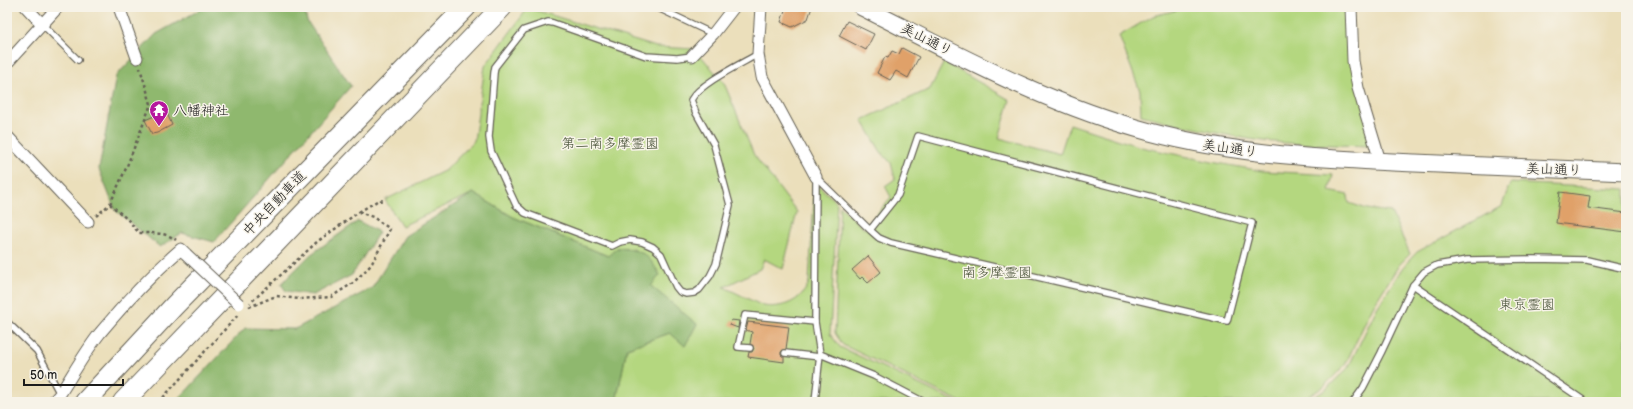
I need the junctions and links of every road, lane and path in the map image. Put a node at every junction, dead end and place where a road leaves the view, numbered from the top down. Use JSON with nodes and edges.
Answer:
{"nodes":[{"id":1,"x":26,"y":7,"type":"edge"},
{"id":2,"x":58,"y":7,"type":"edge"},
{"id":3,"x":118,"y":7,"type":"edge"},
{"id":4,"x":466,"y":7,"type":"edge"},
{"id":5,"x":502,"y":7,"type":"edge"},
{"id":6,"x":656,"y":7,"type":"edge"},
{"id":7,"x":734,"y":7,"type":"edge"},
{"id":8,"x":761,"y":7,"type":"edge"},
{"id":9,"x":862,"y":7,"type":"edge"},
{"id":10,"x":1351,"y":7,"type":"edge"},
{"id":11,"x":42,"y":24,"type":"junction"},
{"id":12,"x":713,"y":34,"type":"junction"},
{"id":13,"x":758,"y":54,"type":"junction"},
{"id":14,"x":692,"y":56,"type":"joint"},
{"id":15,"x":137,"y":58,"type":"dead end"},
{"id":16,"x":78,"y":60,"type":"dead end"},
{"id":17,"x":7,"y":63,"type":"edge"},
{"id":18,"x":142,"y":76,"type":"dead end"},
{"id":19,"x":8,"y":140,"type":"edge"},
{"id":20,"x":1380,"y":162,"type":"junction"},
{"id":21,"x":1626,"y":172,"type":"edge"},
{"id":22,"x":816,"y":177,"type":"junction"},
{"id":23,"x":386,"y":200,"type":"dead end"},
{"id":24,"x":110,"y":204,"type":"junction"},
{"id":25,"x":359,"y":212,"type":"junction"},
{"id":26,"x":88,"y":222,"type":"joint"},
{"id":27,"x":870,"y":230,"type":"junction"},
{"id":28,"x":183,"y":251,"type":"junction"},
{"id":29,"x":1626,"y":269,"type":"edge"},
{"id":30,"x":1413,"y":285,"type":"junction"},
{"id":31,"x":241,"y":307,"type":"junction"},
{"id":32,"x":7,"y":322,"type":"edge"},
{"id":33,"x":816,"y":322,"type":"junction"},
{"id":34,"x":750,"y":348,"type":"dead end"},
{"id":35,"x":785,"y":353,"type":"dead end"},
{"id":36,"x":820,"y":355,"type":"junction"},
{"id":37,"x":57,"y":398,"type":"edge"},
{"id":38,"x":85,"y":402,"type":"edge"},
{"id":39,"x":123,"y":402,"type":"edge"},
{"id":40,"x":159,"y":402,"type":"edge"},
{"id":41,"x":815,"y":402,"type":"edge"},
{"id":42,"x":924,"y":402,"type":"edge"},
{"id":43,"x":1355,"y":402,"type":"edge"},
{"id":44,"x":1586,"y":402,"type":"edge"}],
"edges":[{"from":1,"to":11,"type":"street"},
{"from":2,"to":11,"type":"street"},
{"from":3,"to":15,"type":"street"},
{"from":4,"to":38,"type":"highway","name":"中央自動車道"},
{"from":5,"to":39,"type":"highway","name":"中央自動車道"},
{"from":6,"to":12,"type":"lane"},
{"from":7,"to":12,"type":"street"},
{"from":8,"to":13,"type":"street"},
{"from":9,"to":20,"type":"main road","name":"美山通り"},
{"from":10,"to":20,"type":"street"},
{"from":11,"to":16,"type":"lane"},
{"from":11,"to":17,"type":"street"},
{"from":12,"to":14,"type":"street"},
{"from":13,"to":14,"type":"lane"},
{"from":13,"to":22,"type":"street"},
{"from":18,"to":24,"type":"path"},
{"from":19,"to":26,"type":"street"},
{"from":20,"to":21,"type":"main road","name":"美山通り"},
{"from":22,"to":27,"type":"lane"},
{"from":22,"to":33,"type":"lane"},
{"from":23,"to":25,"type":"path"},
{"from":24,"to":26,"type":"path"},
{"from":24,"to":28,"type":"path"},
{"from":25,"to":31,"type":"path"},
{"from":25,"to":31,"type":"path"},
{"from":27,"to":27,"type":"lane"},
{"from":28,"to":31,"type":"street","bridge":true},
{"from":28,"to":37,"type":"street"},
{"from":29,"to":30,"type":"lane"},
{"from":30,"to":43,"type":"lane"},
{"from":30,"to":44,"type":"lane"},
{"from":31,"to":40,"type":"path"},
{"from":32,"to":37,"type":"lane"},
{"from":33,"to":34,"type":"lane"},
{"from":33,"to":36,"type":"lane"},
{"from":35,"to":36,"type":"lane"},
{"from":36,"to":41,"type":"lane"},
{"from":36,"to":42,"type":"lane"}]}
